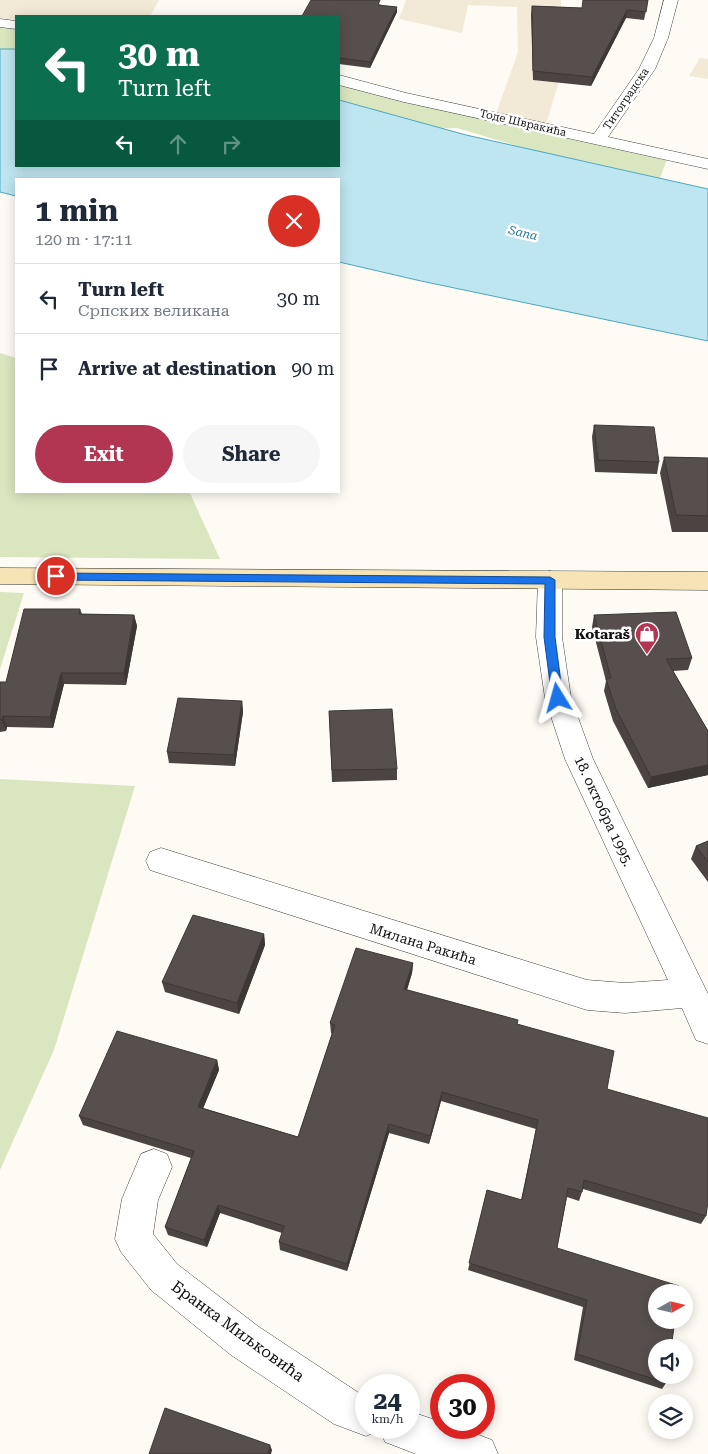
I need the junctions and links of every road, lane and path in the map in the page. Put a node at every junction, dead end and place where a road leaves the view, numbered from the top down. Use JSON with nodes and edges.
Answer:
{"nodes":[{"id":1,"x":671,"y":0,"type":"edge"},
{"id":2,"x":0,"y":23,"type":"edge"},
{"id":3,"x":15,"y":25,"type":"edge"},
{"id":4,"x":340,"y":80,"type":"edge"},
{"id":5,"x":598,"y":140,"type":"junction"},
{"id":6,"x":708,"y":164,"type":"edge"},
{"id":7,"x":0,"y":576,"type":"edge"},
{"id":8,"x":550,"y":580,"type":"junction"},
{"id":9,"x":708,"y":581,"type":"edge"},
{"id":10,"x":161,"y":861,"type":"dead end"},
{"id":11,"x":690,"y":993,"type":"junction"},
{"id":12,"x":708,"y":1029,"type":"edge"},
{"id":13,"x":154,"y":1167,"type":"dead end"},
{"id":14,"x":355,"y":1412,"type":"edge"},
{"id":15,"x":420,"y":1435,"type":"edge"},
{"id":16,"x":478,"y":1454,"type":"edge"}],
"edges":[{"from":1,"to":5,"type":"street","name":"Титоградска"},
{"from":2,"to":3,"type":"street"},
{"from":4,"to":5,"type":"street","name":"Тоде Швракића"},
{"from":5,"to":6,"type":"street","name":"Тоде Швракића"},
{"from":7,"to":8,"type":"main road"},
{"from":8,"to":9,"type":"main road"},
{"from":8,"to":11,"type":"street","name":"18. октобра 1995."},
{"from":10,"to":11,"type":"street","name":"Милана Ракића"},
{"from":11,"to":12,"type":"street","name":"18. октобра 1995."},
{"from":13,"to":14,"type":"street","name":"Бранка Миљковића"},
{"from":15,"to":16,"type":"street"}]}
